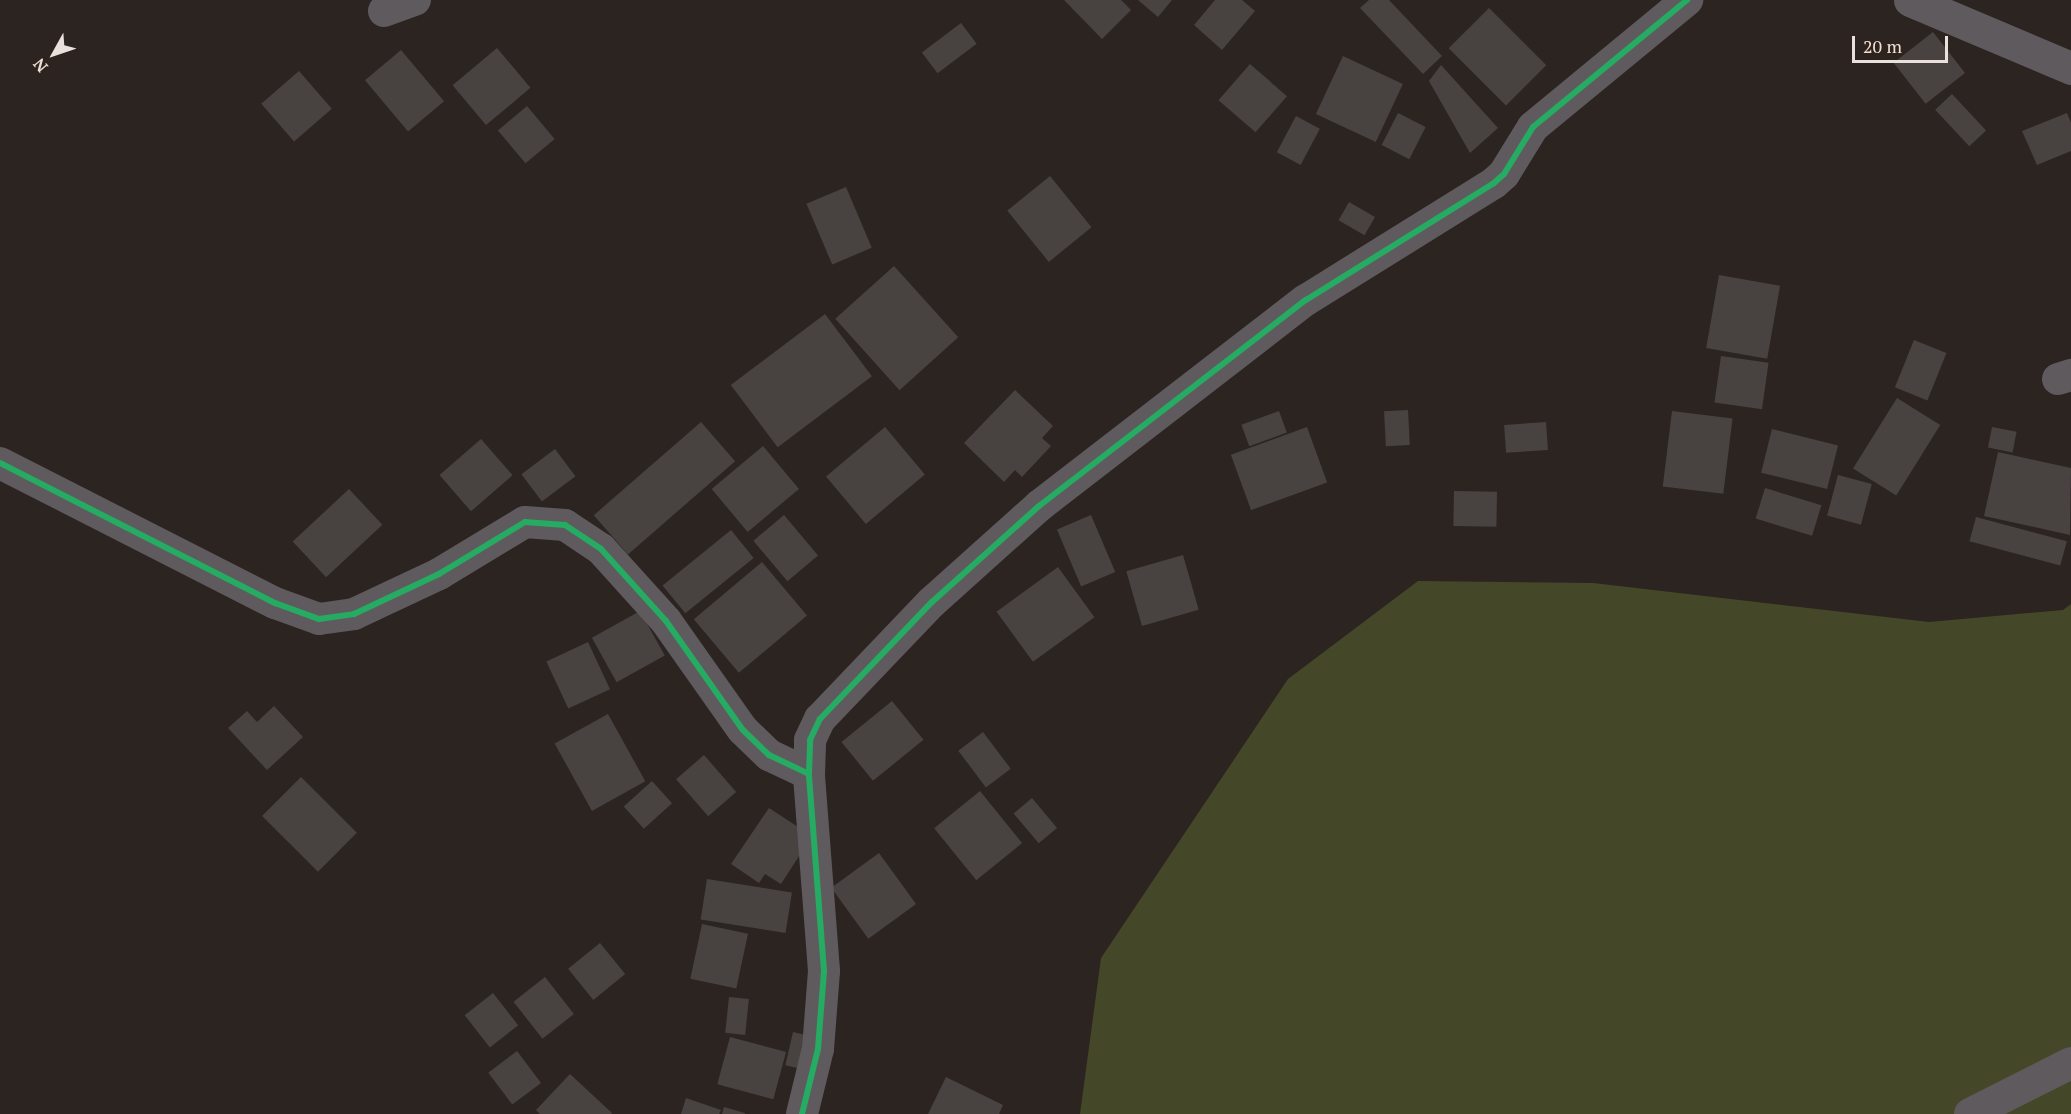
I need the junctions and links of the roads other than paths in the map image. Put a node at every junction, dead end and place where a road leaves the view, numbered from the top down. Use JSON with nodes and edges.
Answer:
{"nodes":[{"id":1,"x":415,"y":0,"type":"edge"},
{"id":2,"x":1687,"y":0,"type":"edge"},
{"id":3,"x":1910,"y":0,"type":"edge"},
{"id":4,"x":384,"y":11,"type":"dead end"},
{"id":5,"x":2071,"y":68,"type":"edge"},
{"id":6,"x":0,"y":463,"type":"edge"},
{"id":7,"x":809,"y":774,"type":"junction"},
{"id":8,"x":2071,"y":1063,"type":"edge"},
{"id":9,"x":802,"y":1114,"type":"edge"},
{"id":10,"x":1970,"y":1114,"type":"edge"}],
"edges":[{"from":1,"to":4,"type":"street"},
{"from":2,"to":7,"type":"street"},
{"from":3,"to":5,"type":"street"},
{"from":6,"to":7,"type":"street"},
{"from":7,"to":9,"type":"street"},
{"from":8,"to":10,"type":"street"}]}
